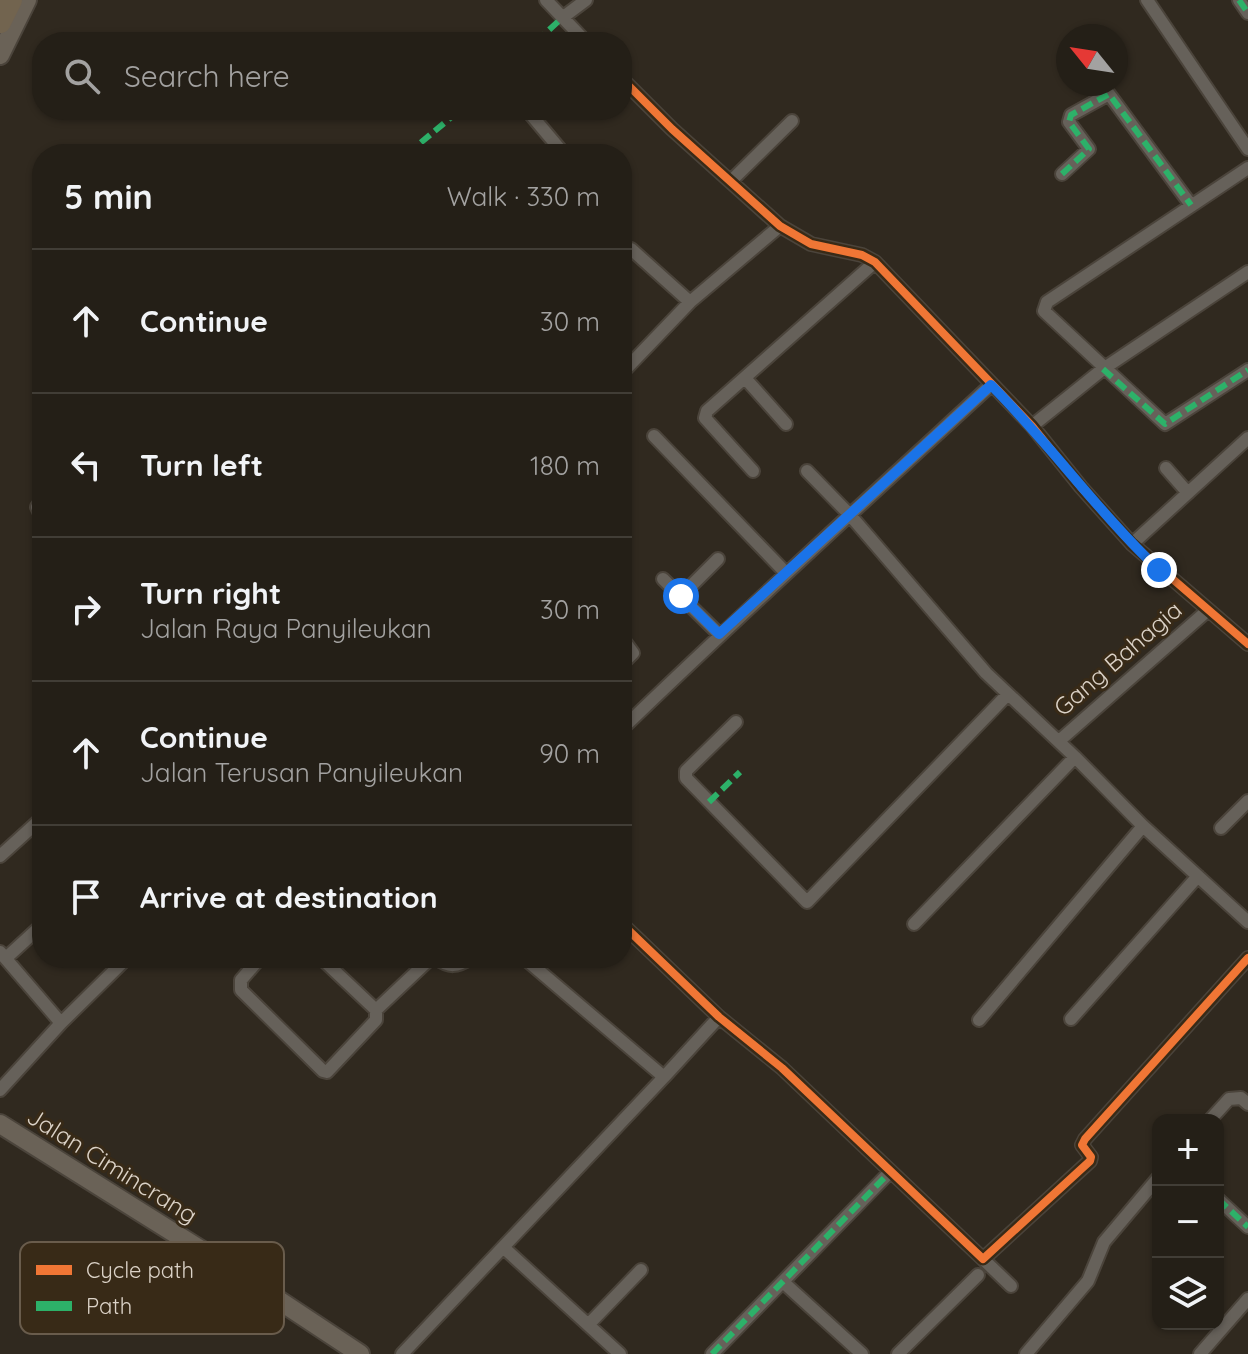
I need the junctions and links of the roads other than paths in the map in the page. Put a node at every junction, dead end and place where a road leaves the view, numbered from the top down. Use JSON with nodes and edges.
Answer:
{"nodes":[{"id":1,"x":11,"y":0,"type":"edge"},
{"id":2,"x":27,"y":0,"type":"edge"},
{"id":3,"x":546,"y":0,"type":"edge"},
{"id":4,"x":586,"y":0,"type":"edge"},
{"id":5,"x":1147,"y":0,"type":"edge"},
{"id":6,"x":1239,"y":0,"type":"edge"},
{"id":7,"x":1248,"y":13,"type":"edge"},
{"id":8,"x":562,"y":18,"type":"junction"},
{"id":9,"x":0,"y":22,"type":"edge"},
{"id":10,"x":574,"y":32,"type":"edge"},
{"id":11,"x":0,"y":55,"type":"edge"},
{"id":12,"x":632,"y":89,"type":"edge"},
{"id":13,"x":535,"y":120,"type":"edge"},
{"id":14,"x":792,"y":121,"type":"dead end"},
{"id":15,"x":556,"y":144,"type":"edge"},
{"id":16,"x":1248,"y":149,"type":"edge"},
{"id":17,"x":1248,"y":168,"type":"edge"},
{"id":18,"x":1062,"y":174,"type":"dead end"},
{"id":19,"x":731,"y":181,"type":"junction"},
{"id":20,"x":1191,"y":205,"type":"junction"},
{"id":21,"x":780,"y":226,"type":"junction"},
{"id":22,"x":632,"y":250,"type":"edge"},
{"id":23,"x":875,"y":262,"type":"junction"},
{"id":24,"x":1248,"y":272,"type":"edge"},
{"id":25,"x":690,"y":302,"type":"junction"},
{"id":26,"x":632,"y":360,"type":"edge"},
{"id":27,"x":1103,"y":369,"type":"junction"},
{"id":28,"x":1248,"y":370,"type":"edge"},
{"id":29,"x":745,"y":378,"type":"junction"},
{"id":30,"x":991,"y":385,"type":"junction"},
{"id":31,"x":786,"y":424,"type":"dead end"},
{"id":32,"x":1032,"y":426,"type":"junction"},
{"id":33,"x":654,"y":436,"type":"dead end"},
{"id":34,"x":1248,"y":438,"type":"edge"},
{"id":35,"x":1166,"y":468,"type":"dead end"},
{"id":36,"x":753,"y":471,"type":"dead end"},
{"id":37,"x":807,"y":471,"type":"dead end"},
{"id":38,"x":1188,"y":493,"type":"junction"},
{"id":39,"x":850,"y":515,"type":"junction"},
{"id":40,"x":1132,"y":544,"type":"junction"},
{"id":41,"x":718,"y":559,"type":"dead end"},
{"id":42,"x":785,"y":572,"type":"junction"},
{"id":43,"x":663,"y":579,"type":"dead end"},
{"id":44,"x":681,"y":596,"type":"junction"},
{"id":45,"x":1207,"y":611,"type":"junction"},
{"id":46,"x":719,"y":634,"type":"junction"},
{"id":47,"x":1248,"y":644,"type":"edge"},
{"id":48,"x":1008,"y":694,"type":"junction"},
{"id":49,"x":632,"y":719,"type":"edge"},
{"id":50,"x":736,"y":722,"type":"dead end"},
{"id":51,"x":1059,"y":741,"type":"junction"},
{"id":52,"x":1075,"y":757,"type":"junction"},
{"id":53,"x":1248,"y":801,"type":"edge"},
{"id":54,"x":1143,"y":826,"type":"junction"},
{"id":55,"x":32,"y":827,"type":"edge"},
{"id":56,"x":1221,"y":828,"type":"dead end"},
{"id":57,"x":0,"y":856,"type":"edge"},
{"id":58,"x":1198,"y":876,"type":"junction"},
{"id":59,"x":1248,"y":922,"type":"edge"},
{"id":60,"x":914,"y":924,"type":"dead end"},
{"id":61,"x":32,"y":933,"type":"edge"},
{"id":62,"x":632,"y":934,"type":"edge"},
{"id":63,"x":3,"y":955,"type":"edge"},
{"id":64,"x":1248,"y":958,"type":"edge"},
{"id":65,"x":117,"y":968,"type":"edge"},
{"id":66,"x":251,"y":968,"type":"edge"},
{"id":67,"x":332,"y":968,"type":"edge"},
{"id":68,"x":422,"y":968,"type":"edge"},
{"id":69,"x":536,"y":968,"type":"edge"},
{"id":70,"x":376,"y":1010,"type":"junction"},
{"id":71,"x":719,"y":1017,"type":"junction"},
{"id":72,"x":1071,"y":1019,"type":"dead end"},
{"id":73,"x":979,"y":1020,"type":"dead end"},
{"id":74,"x":61,"y":1023,"type":"junction"},
{"id":75,"x":664,"y":1077,"type":"junction"},
{"id":76,"x":0,"y":1090,"type":"edge"},
{"id":77,"x":1248,"y":1104,"type":"edge"},
{"id":78,"x":1215,"y":1114,"type":"edge"},
{"id":79,"x":0,"y":1124,"type":"edge"},
{"id":80,"x":890,"y":1172,"type":"junction"},
{"id":81,"x":1152,"y":1185,"type":"edge"},
{"id":82,"x":1224,"y":1205,"type":"edge"},
{"id":83,"x":1248,"y":1227,"type":"edge"},
{"id":84,"x":190,"y":1242,"type":"edge"},
{"id":85,"x":504,"y":1248,"type":"junction"},
{"id":86,"x":983,"y":1259,"type":"junction"},
{"id":87,"x":641,"y":1270,"type":"dead end"},
{"id":88,"x":978,"y":1275,"type":"dead end"},
{"id":89,"x":783,"y":1282,"type":"junction"},
{"id":90,"x":1011,"y":1286,"type":"dead end"},
{"id":91,"x":1248,"y":1299,"type":"edge"},
{"id":92,"x":284,"y":1304,"type":"edge"},
{"id":93,"x":588,"y":1325,"type":"junction"},
{"id":94,"x":1034,"y":1351,"type":"edge"},
{"id":95,"x":360,"y":1354,"type":"edge"},
{"id":96,"x":402,"y":1354,"type":"edge"},
{"id":97,"x":620,"y":1354,"type":"edge"},
{"id":98,"x":712,"y":1354,"type":"edge"},
{"id":99,"x":862,"y":1354,"type":"edge"},
{"id":100,"x":898,"y":1354,"type":"edge"},
{"id":101,"x":1200,"y":1354,"type":"edge"}],
"edges":[{"from":1,"to":9,"type":"highway"},
{"from":2,"to":11,"type":"main road"},
{"from":3,"to":8,"type":"street"},
{"from":4,"to":8,"type":"street"},
{"from":5,"to":16,"type":"street"},
{"from":6,"to":7,"type":"street"},
{"from":8,"to":10,"type":"street"},
{"from":12,"to":19,"type":"street"},
{"from":13,"to":15,"type":"street"},
{"from":14,"to":19,"type":"street"},
{"from":17,"to":20,"type":"street"},
{"from":18,"to":20,"type":"street"},
{"from":19,"to":21,"type":"street"},
{"from":20,"to":27,"type":"street"},
{"from":21,"to":23,"type":"street"},
{"from":21,"to":25,"type":"street"},
{"from":22,"to":25,"type":"street"},
{"from":23,"to":29,"type":"street"},
{"from":23,"to":30,"type":"street"},
{"from":24,"to":27,"type":"street"},
{"from":25,"to":26,"type":"street"},
{"from":27,"to":28,"type":"street"},
{"from":27,"to":32,"type":"street"},
{"from":29,"to":31,"type":"street"},
{"from":29,"to":36,"type":"street"},
{"from":30,"to":32,"type":"street"},
{"from":30,"to":39,"type":"street"},
{"from":32,"to":40,"type":"street"},
{"from":33,"to":42,"type":"street"},
{"from":34,"to":38,"type":"street"},
{"from":35,"to":38,"type":"street"},
{"from":37,"to":39,"type":"street"},
{"from":38,"to":40,"type":"street"},
{"from":39,"to":42,"type":"street"},
{"from":39,"to":48,"type":"street"},
{"from":40,"to":45,"type":"street"},
{"from":41,"to":44,"type":"street"},
{"from":42,"to":46,"type":"street"},
{"from":43,"to":44,"type":"street"},
{"from":44,"to":46,"type":"street"},
{"from":45,"to":47,"type":"street"},
{"from":45,"to":51,"type":"street","name":"Gang Bahagia"},
{"from":46,"to":49,"type":"street"},
{"from":48,"to":50,"type":"street"},
{"from":48,"to":51,"type":"street"},
{"from":51,"to":52,"type":"street"},
{"from":52,"to":54,"type":"street"},
{"from":52,"to":60,"type":"street"},
{"from":53,"to":56,"type":"street"},
{"from":54,"to":58,"type":"street"},
{"from":54,"to":73,"type":"street"},
{"from":55,"to":57,"type":"street"},
{"from":58,"to":59,"type":"street"},
{"from":58,"to":72,"type":"street"},
{"from":61,"to":63,"type":"street"},
{"from":62,"to":71,"type":"street"},
{"from":63,"to":74,"type":"street"},
{"from":64,"to":86,"type":"street"},
{"from":65,"to":74,"type":"street"},
{"from":66,"to":70,"type":"street"},
{"from":67,"to":70,"type":"street"},
{"from":68,"to":70,"type":"street"},
{"from":69,"to":75,"type":"street"},
{"from":71,"to":75,"type":"street"},
{"from":71,"to":80,"type":"street"},
{"from":74,"to":76,"type":"street"},
{"from":75,"to":85,"type":"street"},
{"from":77,"to":78,"type":"street"},
{"from":79,"to":84,"type":"main road","name":"Jalan Cimincrang"},
{"from":80,"to":86,"type":"street"},
{"from":80,"to":89,"type":"street"},
{"from":81,"to":94,"type":"street"},
{"from":82,"to":83,"type":"street"},
{"from":85,"to":93,"type":"street"},
{"from":85,"to":96,"type":"street"},
{"from":86,"to":90,"type":"street"},
{"from":87,"to":93,"type":"street"},
{"from":88,"to":100,"type":"street"},
{"from":89,"to":98,"type":"street"},
{"from":89,"to":99,"type":"street"},
{"from":91,"to":101,"type":"street"},
{"from":92,"to":95,"type":"main road","name":"Jalan Cimincrang"},
{"from":93,"to":97,"type":"street"}]}
